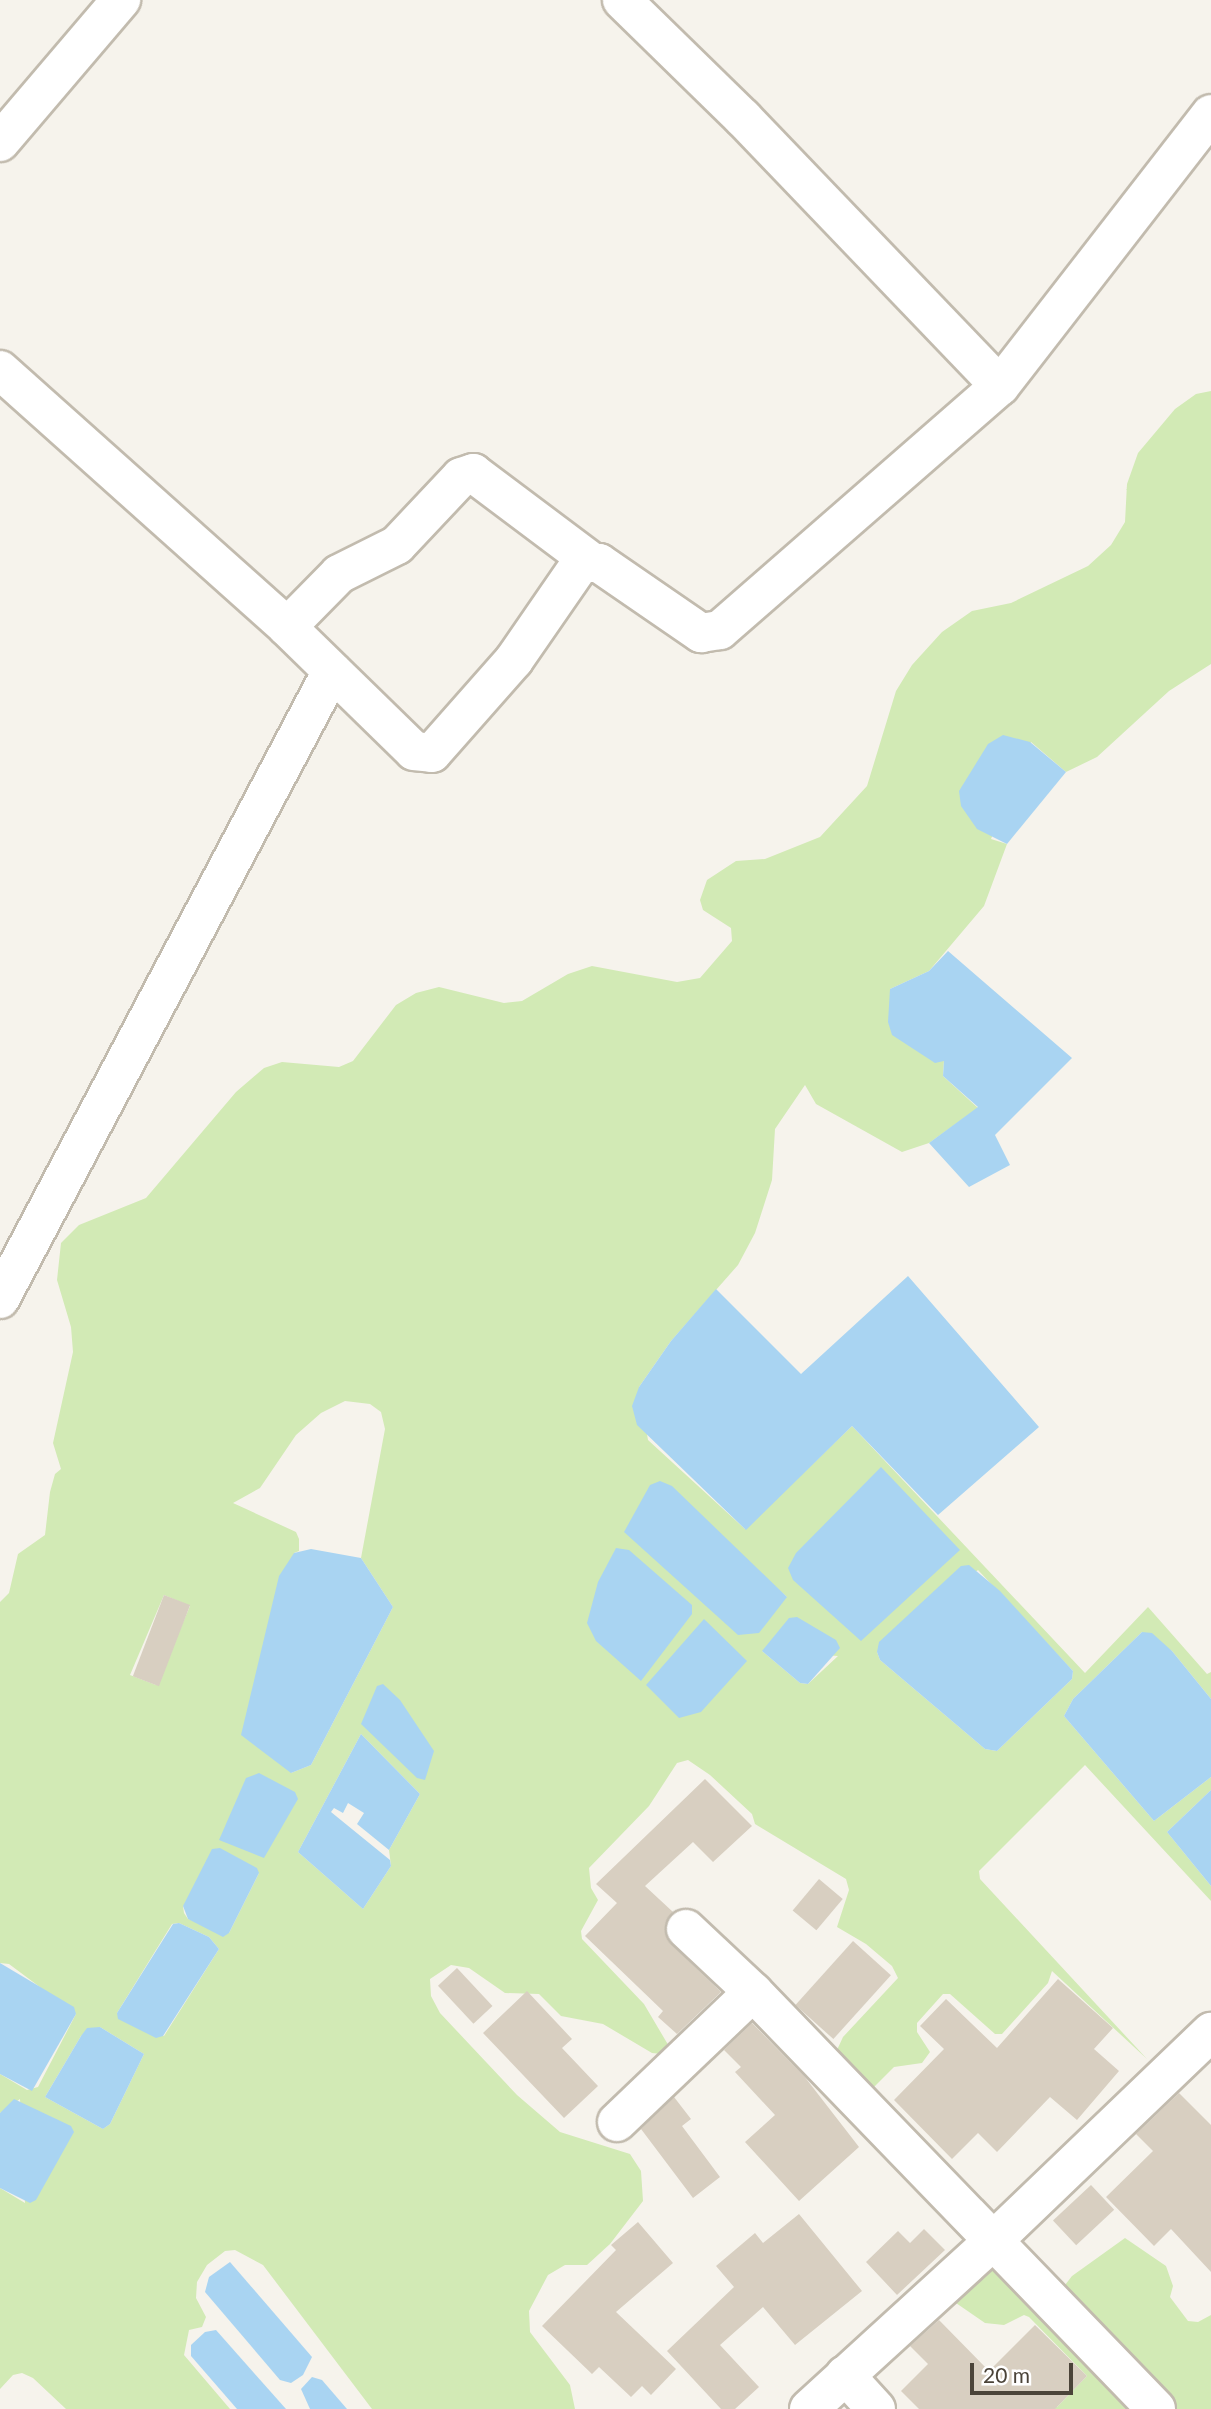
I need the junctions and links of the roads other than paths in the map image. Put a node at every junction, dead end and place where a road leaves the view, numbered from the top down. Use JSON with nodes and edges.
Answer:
{"nodes":[{"id":1,"x":121,"y":0,"type":"edge"},
{"id":2,"x":622,"y":0,"type":"edge"},
{"id":3,"x":1211,"y":114,"type":"edge"},
{"id":4,"x":0,"y":142,"type":"edge"},
{"id":5,"x":0,"y":370,"type":"edge"},
{"id":6,"x":1000,"y":386,"type":"junction"},
{"id":7,"x":589,"y":560,"type":"junction"},
{"id":8,"x":287,"y":627,"type":"junction"},
{"id":9,"x":332,"y":671,"type":"junction"},
{"id":10,"x":0,"y":1299,"type":"edge"},
{"id":11,"x":685,"y":1929,"type":"dead end"},
{"id":12,"x":753,"y":1992,"type":"junction"},
{"id":13,"x":1211,"y":2032,"type":"edge"},
{"id":14,"x":617,"y":2122,"type":"dead end"},
{"id":15,"x":994,"y":2240,"type":"junction"},
{"id":16,"x":845,"y":2375,"type":"junction"},
{"id":17,"x":809,"y":2409,"type":"edge"},
{"id":18,"x":876,"y":2409,"type":"edge"},
{"id":19,"x":1156,"y":2409,"type":"edge"}],
"edges":[{"from":1,"to":4,"type":"street"},
{"from":2,"to":6,"type":"street"},
{"from":3,"to":6,"type":"street"},
{"from":5,"to":8,"type":"street"},
{"from":6,"to":7,"type":"street"},
{"from":7,"to":8,"type":"street"},
{"from":7,"to":9,"type":"street"},
{"from":8,"to":9,"type":"street"},
{"from":9,"to":10,"type":"street"},
{"from":11,"to":12,"type":"street"},
{"from":12,"to":14,"type":"street"},
{"from":12,"to":15,"type":"street"},
{"from":13,"to":15,"type":"street"},
{"from":15,"to":16,"type":"street"},
{"from":15,"to":19,"type":"street"},
{"from":16,"to":17,"type":"street"},
{"from":16,"to":18,"type":"street"}]}
